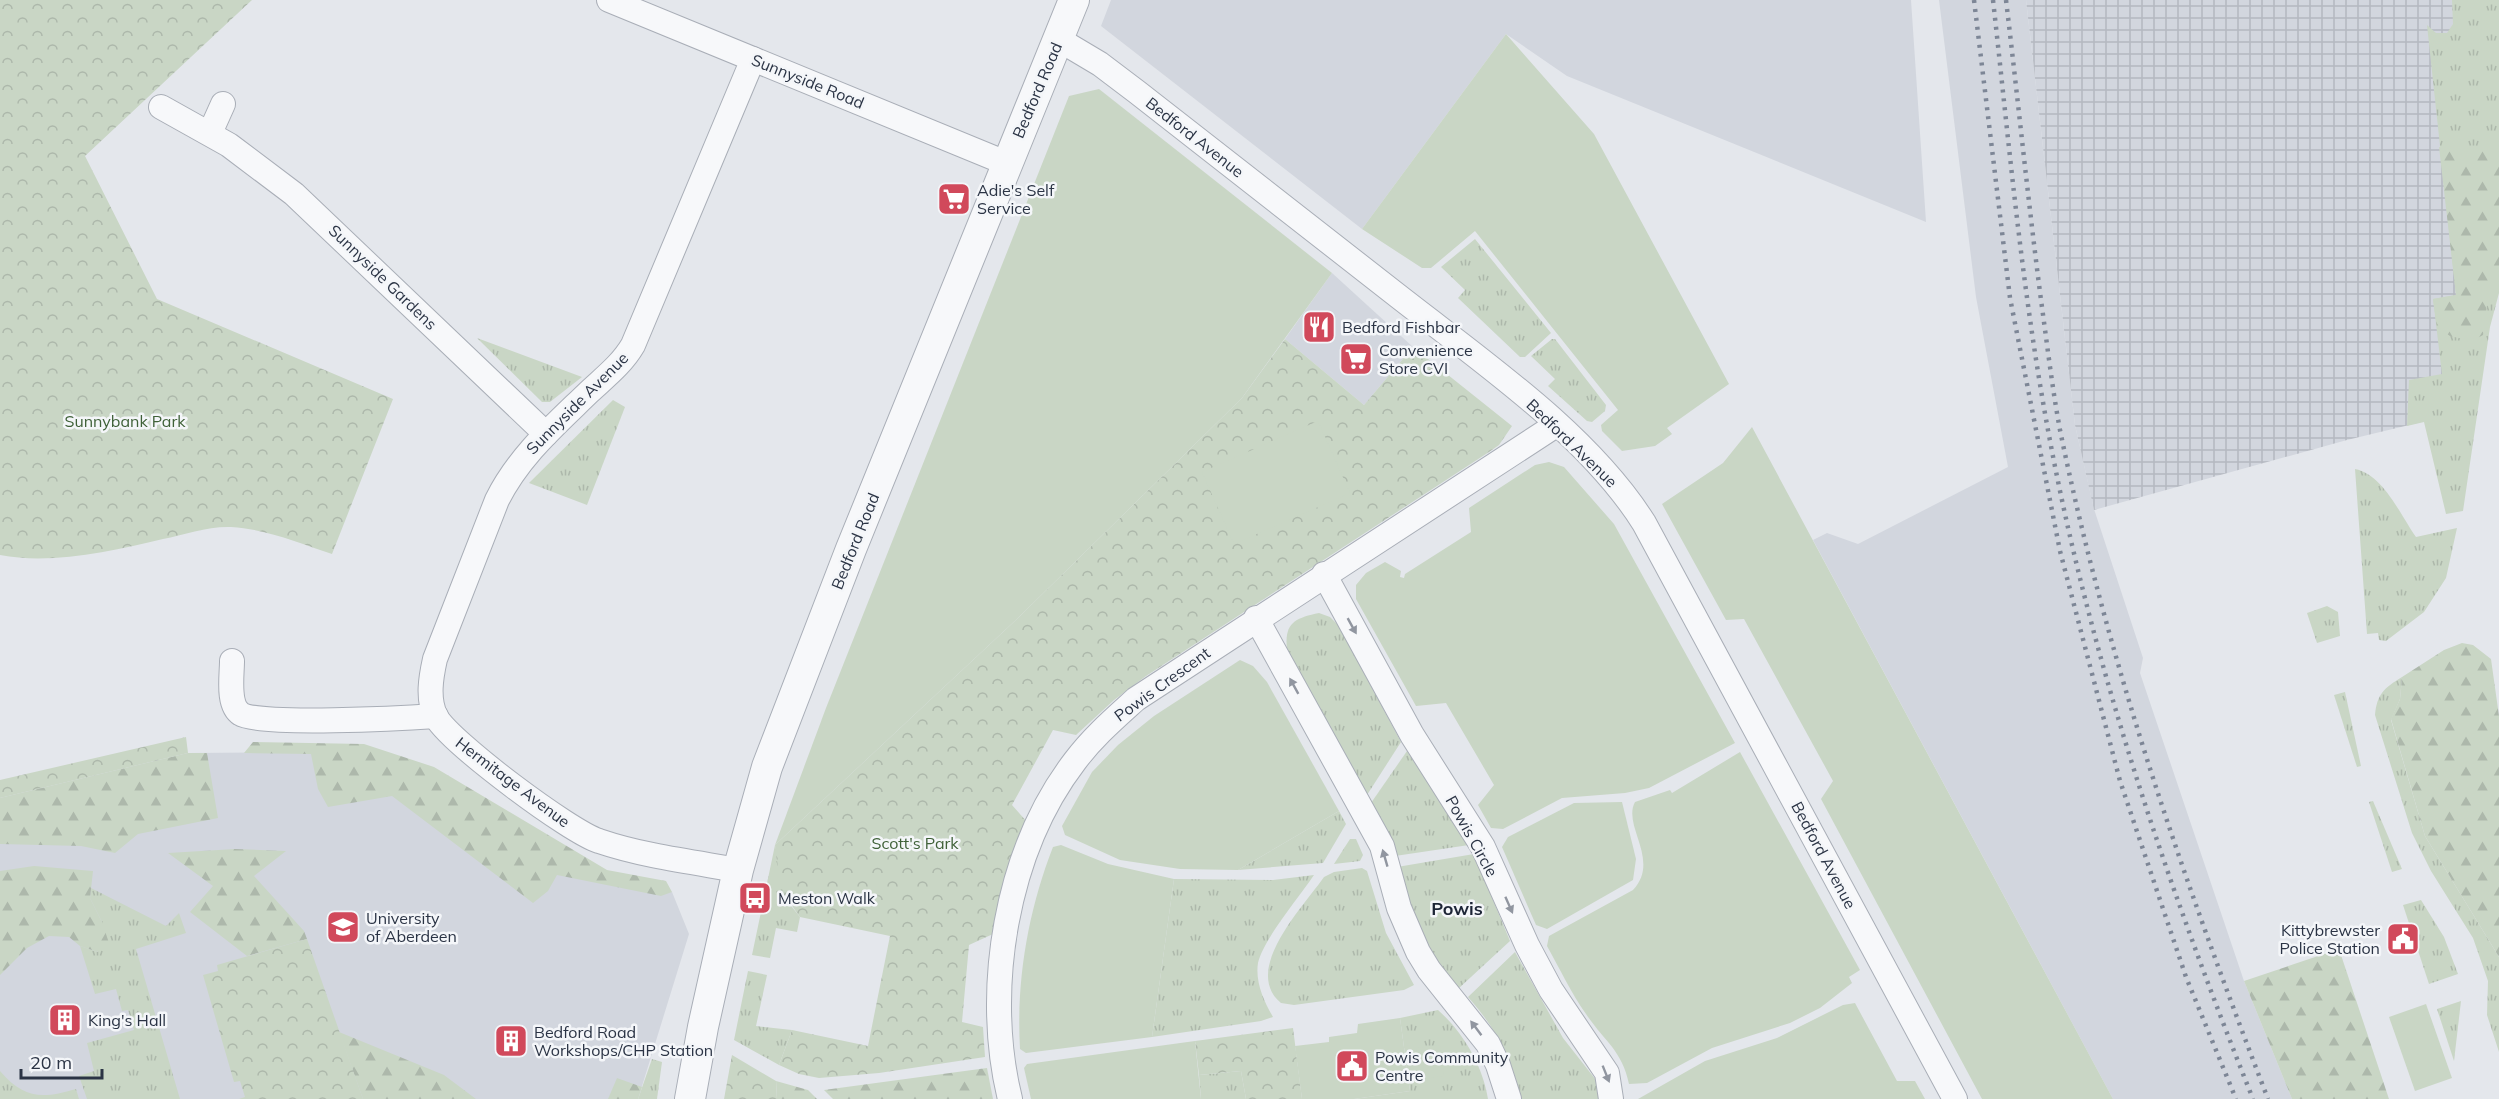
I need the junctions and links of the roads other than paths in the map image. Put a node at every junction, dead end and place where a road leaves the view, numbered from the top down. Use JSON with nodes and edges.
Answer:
{"nodes":[{"id":1,"x":609,"y":0,"type":"edge"},
{"id":2,"x":1074,"y":0,"type":"edge"},
{"id":3,"x":1058,"y":39,"type":"junction"},
{"id":4,"x":753,"y":59,"type":"junction"},
{"id":5,"x":224,"y":104,"type":"dead end"},
{"id":6,"x":161,"y":107,"type":"dead end"},
{"id":7,"x":210,"y":133,"type":"junction"},
{"id":8,"x":1006,"y":163,"type":"junction"},
{"id":9,"x":1556,"y":424,"type":"junction"},
{"id":10,"x":546,"y":434,"type":"junction"},
{"id":11,"x":1324,"y":574,"type":"junction"},
{"id":12,"x":1256,"y":618,"type":"junction"},
{"id":13,"x":232,"y":661,"type":"dead end"},
{"id":14,"x":436,"y":716,"type":"junction"},
{"id":15,"x":738,"y":870,"type":"junction"},
{"id":16,"x":690,"y":1099,"type":"edge"},
{"id":17,"x":1010,"y":1099,"type":"edge"},
{"id":18,"x":1509,"y":1099,"type":"edge"},
{"id":19,"x":1611,"y":1099,"type":"edge"},
{"id":20,"x":1956,"y":1099,"type":"edge"}],
"edges":[{"from":1,"to":4,"type":"street","name":"Sunnyside Road"},
{"from":2,"to":3,"type":"street","name":"Bedford Road"},
{"from":3,"to":8,"type":"street","name":"Bedford Road"},
{"from":3,"to":9,"type":"street","name":"Bedford Avenue"},
{"from":4,"to":8,"type":"street","name":"Sunnyside Road"},
{"from":4,"to":10,"type":"street","name":"Sunnyside Avenue"},
{"from":5,"to":7,"type":"street"},
{"from":6,"to":7,"type":"street","name":"Sunnyside Gardens"},
{"from":7,"to":10,"type":"street","name":"Sunnyside Gardens"},
{"from":8,"to":15,"type":"street","name":"Bedford Road"},
{"from":9,"to":11,"type":"street","name":"Powis Crescent"},
{"from":9,"to":20,"type":"street","name":"Bedford Avenue"},
{"from":10,"to":14,"type":"street","name":"Sunnyside Avenue"},
{"from":11,"to":12,"type":"street","name":"Powis Crescent"},
{"from":11,"to":19,"type":"street","name":"Powis Circle","one_way":true},
{"from":12,"to":17,"type":"street","name":"Powis Crescent"},
{"from":18,"to":12,"type":"street","one_way":true},
{"from":13,"to":14,"type":"street"},
{"from":14,"to":15,"type":"street","name":"Hermitage Avenue"},
{"from":15,"to":16,"type":"street","name":"Bedford Road"}]}
